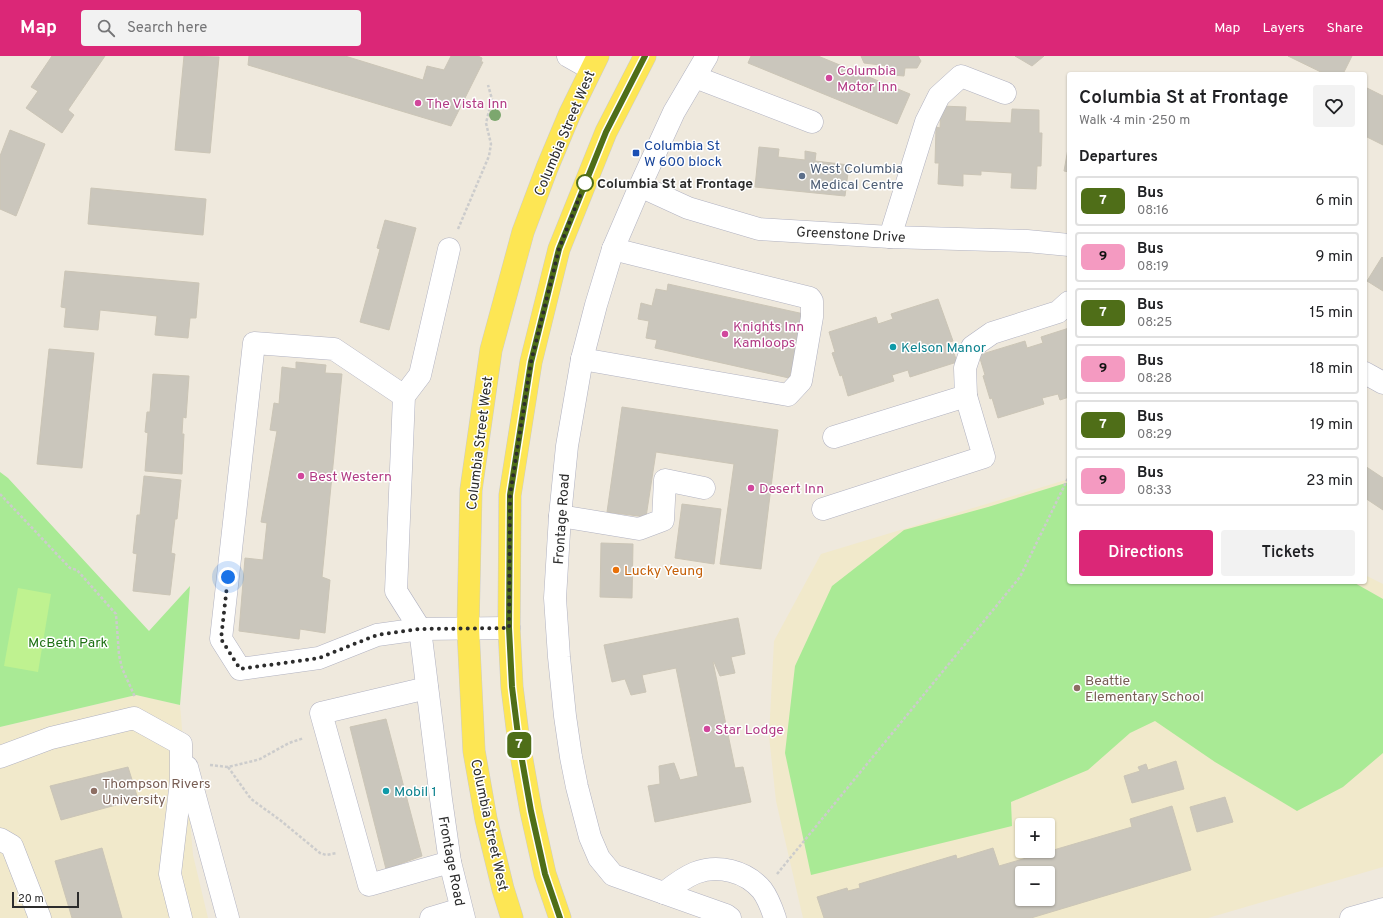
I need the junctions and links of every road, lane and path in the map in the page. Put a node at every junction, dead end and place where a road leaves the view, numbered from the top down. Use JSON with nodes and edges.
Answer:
{"nodes":[{"id":1,"x":568,"y":56,"type":"edge"},
{"id":2,"x":645,"y":56,"type":"edge"},
{"id":3,"x":707,"y":56,"type":"edge"},
{"id":4,"x":594,"y":62,"type":"edge"},
{"id":5,"x":695,"y":77,"type":"junction"},
{"id":6,"x":488,"y":85,"type":"dead end"},
{"id":7,"x":1005,"y":93,"type":"dead end"},
{"id":8,"x":812,"y":122,"type":"dead end"},
{"id":9,"x":640,"y":186,"type":"junction"},
{"id":10,"x":890,"y":237,"type":"junction"},
{"id":11,"x":1067,"y":245,"type":"edge"},
{"id":12,"x":449,"y":249,"type":"joint"},
{"id":13,"x":613,"y":249,"type":"junction"},
{"id":14,"x":1067,"y":304,"type":"edge"},
{"id":15,"x":582,"y":359,"type":"junction"},
{"id":16,"x":1367,"y":374,"type":"edge"},
{"id":17,"x":1383,"y":383,"type":"edge"},
{"id":18,"x":404,"y":396,"type":"junction"},
{"id":19,"x":966,"y":396,"type":"junction"},
{"id":20,"x":834,"y":437,"type":"dead end"},
{"id":21,"x":1067,"y":480,"type":"edge"},
{"id":22,"x":704,"y":488,"type":"dead end"},
{"id":23,"x":0,"y":494,"type":"edge"},
{"id":24,"x":823,"y":509,"type":"dead end"},
{"id":25,"x":560,"y":516,"type":"junction"},
{"id":26,"x":468,"y":628,"type":"junction"},
{"id":27,"x":509,"y":628,"type":"junction"},
{"id":28,"x":420,"y":629,"type":"junction"},
{"id":29,"x":428,"y":688,"type":"junction"},
{"id":30,"x":134,"y":718,"type":"junction"},
{"id":31,"x":326,"y":733,"type":"junction"},
{"id":32,"x":181,"y":744,"type":"junction"},
{"id":33,"x":0,"y":757,"type":"edge"},
{"id":34,"x":228,"y":767,"type":"junction"},
{"id":35,"x":188,"y":770,"type":"junction"},
{"id":36,"x":0,"y":839,"type":"edge"},
{"id":37,"x":358,"y":848,"type":"junction"},
{"id":38,"x":450,"y":862,"type":"junction"},
{"id":39,"x":763,"y":892,"type":"junction"},
{"id":40,"x":664,"y":894,"type":"junction"},
{"id":41,"x":1383,"y":909,"type":"edge"},
{"id":42,"x":462,"y":914,"type":"edge"},
{"id":43,"x":40,"y":918,"type":"edge"},
{"id":44,"x":181,"y":918,"type":"edge"},
{"id":45,"x":228,"y":918,"type":"edge"},
{"id":46,"x":431,"y":918,"type":"edge"},
{"id":47,"x":512,"y":918,"type":"edge"},
{"id":48,"x":560,"y":918,"type":"edge"},
{"id":49,"x":730,"y":918,"type":"edge"},
{"id":50,"x":775,"y":918,"type":"edge"},
{"id":51,"x":1351,"y":918,"type":"edge"}],
"edges":[{"from":1,"to":4,"type":"street"},
{"from":2,"to":27,"type":"main road"},
{"from":3,"to":5,"type":"street","name":"Frontage Road"},
{"from":4,"to":26,"type":"main road","name":"Columbia Street West"},
{"from":5,"to":8,"type":"street"},
{"from":5,"to":9,"type":"street","name":"Frontage Road"},
{"from":6,"to":12,"type":"path"},
{"from":7,"to":10,"type":"street"},
{"from":9,"to":10,"type":"street","name":"Greenstone Drive"},
{"from":9,"to":13,"type":"street","name":"Frontage Road"},
{"from":10,"to":11,"type":"street","name":"Greenstone Drive"},
{"from":12,"to":18,"type":"street"},
{"from":13,"to":15,"type":"street","name":"Frontage Road"},
{"from":13,"to":15,"type":"street"},
{"from":14,"to":19,"type":"street"},
{"from":15,"to":25,"type":"street","name":"Frontage Road"},
{"from":16,"to":17,"type":"street"},
{"from":18,"to":28,"type":"street"},
{"from":18,"to":28,"type":"street"},
{"from":19,"to":20,"type":"street"},
{"from":19,"to":24,"type":"street"},
{"from":21,"to":39,"type":"path"},
{"from":22,"to":25,"type":"street"},
{"from":23,"to":30,"type":"path"},
{"from":25,"to":40,"type":"street","name":"Frontage Road"},
{"from":26,"to":27,"type":"street"},
{"from":26,"to":28,"type":"street"},
{"from":26,"to":47,"type":"main road","name":"Columbia Street West"},
{"from":27,"to":48,"type":"main road"},
{"from":28,"to":29,"type":"street","name":"Frontage Road"},
{"from":29,"to":31,"type":"street"},
{"from":29,"to":38,"type":"street","name":"Frontage Road"},
{"from":30,"to":32,"type":"street"},
{"from":30,"to":33,"type":"street"},
{"from":31,"to":34,"type":"path"},
{"from":31,"to":37,"type":"street"},
{"from":32,"to":35,"type":"street"},
{"from":32,"to":44,"type":"street"},
{"from":34,"to":35,"type":"path"},
{"from":34,"to":37,"type":"path"},
{"from":35,"to":45,"type":"street"},
{"from":36,"to":43,"type":"street"},
{"from":37,"to":38,"type":"street"},
{"from":38,"to":42,"type":"street","name":"Frontage Road"},
{"from":39,"to":40,"type":"street"},
{"from":39,"to":50,"type":"street"},
{"from":40,"to":49,"type":"street","name":"Frontage Road"},
{"from":41,"to":51,"type":"street"},
{"from":42,"to":46,"type":"street"}]}
